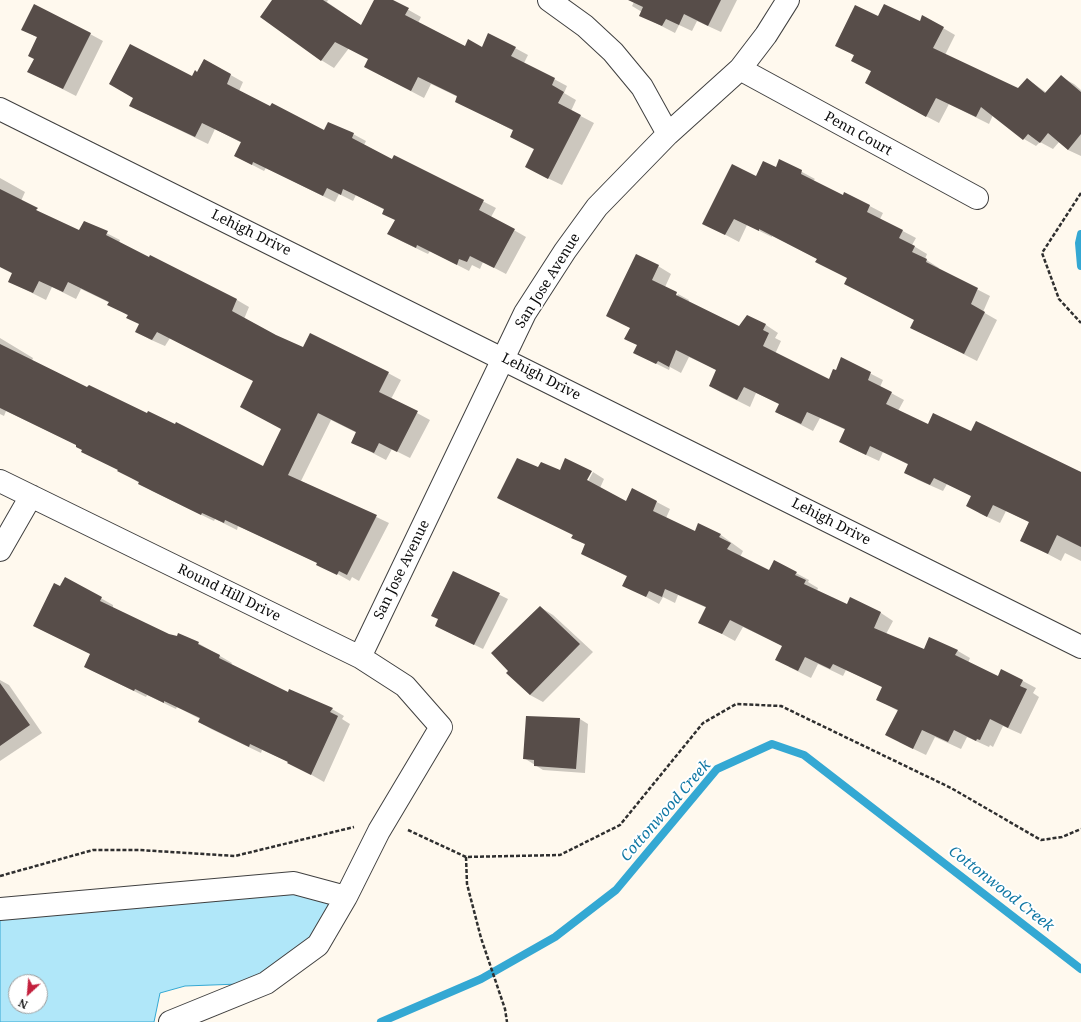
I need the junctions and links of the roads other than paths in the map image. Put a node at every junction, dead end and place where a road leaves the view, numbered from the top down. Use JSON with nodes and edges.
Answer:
{"nodes":[{"id":1,"x":549,"y":0,"type":"edge"},
{"id":2,"x":788,"y":0,"type":"edge"},
{"id":3,"x":740,"y":69,"type":"junction"},
{"id":4,"x":0,"y":109,"type":"edge"},
{"id":5,"x":668,"y":134,"type":"junction"},
{"id":6,"x":977,"y":198,"type":"dead end"},
{"id":7,"x":503,"y":358,"type":"junction"},
{"id":8,"x":0,"y":481,"type":"edge"},
{"id":9,"x":31,"y":496,"type":"junction"},
{"id":10,"x":0,"y":550,"type":"edge"},
{"id":11,"x":1081,"y":647,"type":"edge"},
{"id":12,"x":360,"y":657,"type":"junction"},
{"id":13,"x":346,"y":897,"type":"junction"},
{"id":14,"x":0,"y":909,"type":"edge"},
{"id":15,"x":170,"y":1022,"type":"edge"}],
"edges":[{"from":1,"to":5,"type":"street"},
{"from":2,"to":3,"type":"street","name":"San Jose Avenue"},
{"from":3,"to":5,"type":"street","name":"San Jose Avenue"},
{"from":3,"to":6,"type":"street","name":"Penn Court"},
{"from":4,"to":7,"type":"street","name":"Lehigh Drive"},
{"from":5,"to":7,"type":"street","name":"San Jose Avenue"},
{"from":7,"to":11,"type":"street","name":"Lehigh Drive"},
{"from":7,"to":12,"type":"street","name":"San Jose Avenue"},
{"from":8,"to":9,"type":"street","name":"Round Hill Drive"},
{"from":9,"to":10,"type":"street"},
{"from":9,"to":12,"type":"street","name":"Round Hill Drive"},
{"from":12,"to":13,"type":"street","name":"Round Hill Drive"},
{"from":13,"to":14,"type":"street"},
{"from":13,"to":15,"type":"street"}]}
